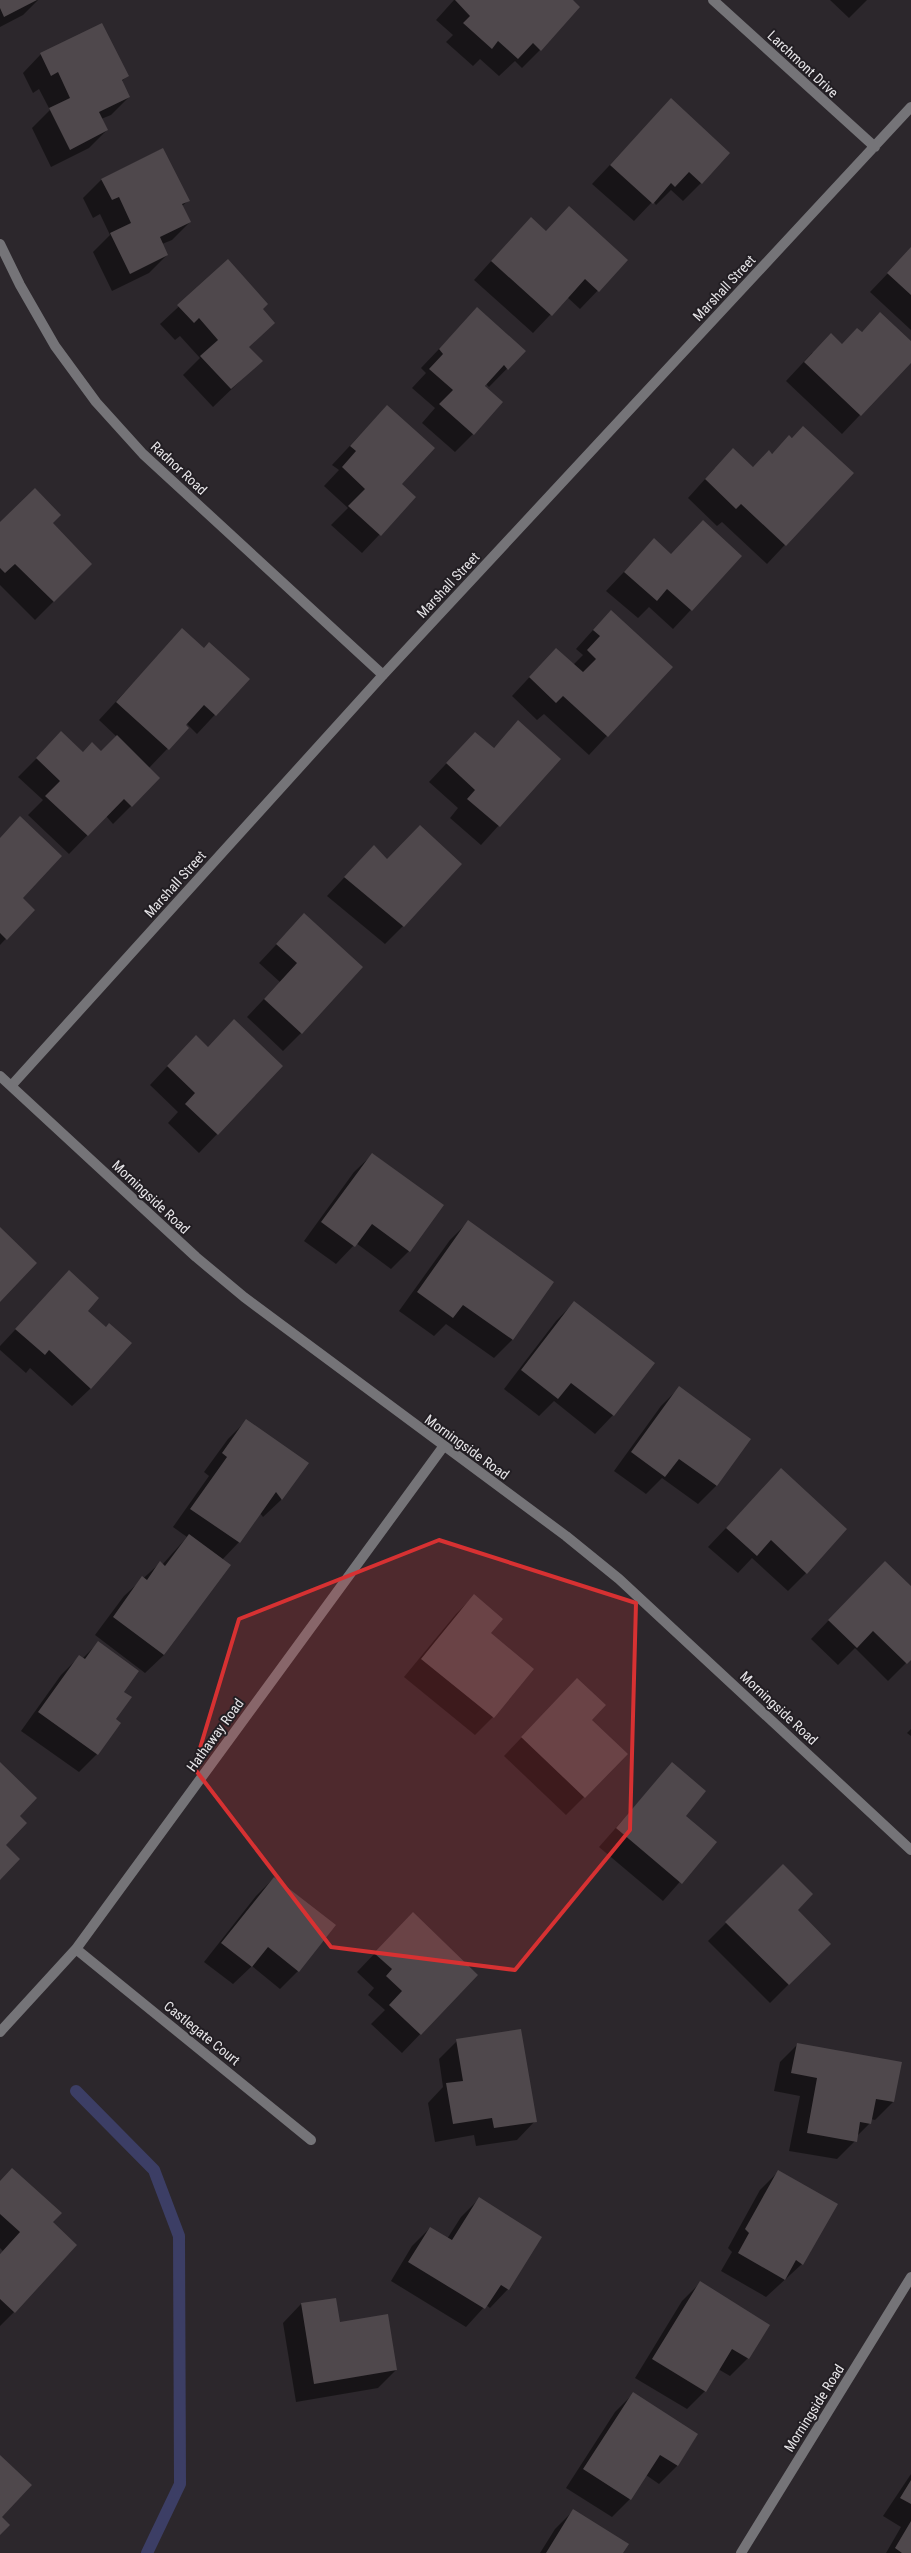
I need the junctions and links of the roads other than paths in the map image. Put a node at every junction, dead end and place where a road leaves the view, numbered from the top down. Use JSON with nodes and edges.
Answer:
{"nodes":[{"id":1,"x":713,"y":0,"type":"edge"},
{"id":2,"x":911,"y":107,"type":"edge"},
{"id":3,"x":875,"y":147,"type":"junction"},
{"id":4,"x":0,"y":244,"type":"edge"},
{"id":5,"x":383,"y":675,"type":"junction"},
{"id":6,"x":0,"y":1076,"type":"edge"},
{"id":7,"x":10,"y":1086,"type":"junction"},
{"id":8,"x":443,"y":1447,"type":"junction"},
{"id":9,"x":911,"y":1850,"type":"edge"},
{"id":10,"x":76,"y":1948,"type":"junction"},
{"id":11,"x":0,"y":2032,"type":"edge"},
{"id":12,"x":312,"y":2140,"type":"dead end"},
{"id":13,"x":911,"y":2277,"type":"edge"},
{"id":14,"x":741,"y":2553,"type":"edge"}],
"edges":[{"from":1,"to":3,"type":"street","name":"Larchmont Drive"},
{"from":2,"to":3,"type":"street","name":"Marshall Street"},
{"from":3,"to":5,"type":"street","name":"Marshall Street"},
{"from":4,"to":5,"type":"street","name":"Radnor Road"},
{"from":5,"to":7,"type":"street","name":"Marshall Street"},
{"from":6,"to":7,"type":"street","name":"Morningside Road"},
{"from":7,"to":8,"type":"street","name":"Morningside Road"},
{"from":8,"to":9,"type":"street","name":"Morningside Road"},
{"from":8,"to":10,"type":"street","name":"Hathaway Road"},
{"from":10,"to":11,"type":"street","name":"Hathaway Road"},
{"from":10,"to":12,"type":"street","name":"Castlegate Court"},
{"from":13,"to":14,"type":"street","name":"Morningside Road"}]}
